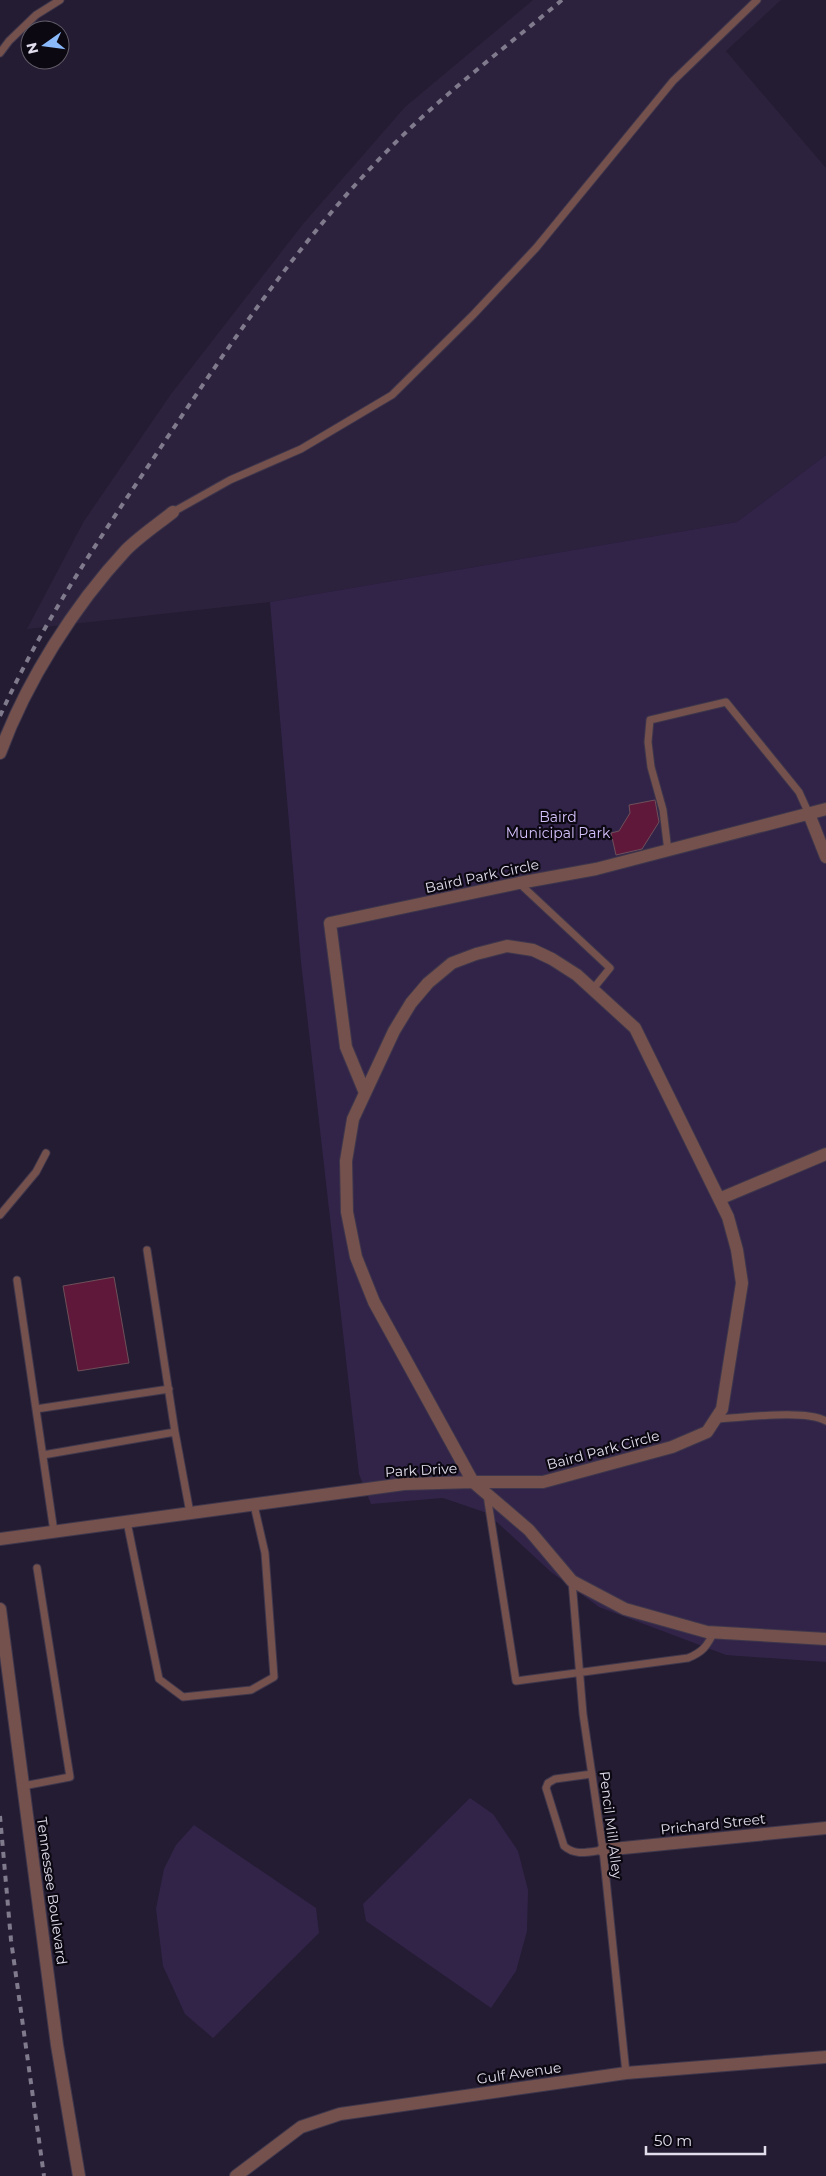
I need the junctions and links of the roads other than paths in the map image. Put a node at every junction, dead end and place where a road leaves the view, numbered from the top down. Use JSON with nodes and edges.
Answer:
{"nodes":[{"id":1,"x":60,"y":0,"type":"edge"},
{"id":2,"x":757,"y":0,"type":"edge"},
{"id":3,"x":0,"y":53,"type":"edge"},
{"id":4,"x":174,"y":512,"type":"joint"},
{"id":5,"x":0,"y":753,"type":"edge"},
{"id":6,"x":826,"y":809,"type":"edge"},
{"id":7,"x":809,"y":814,"type":"junction"},
{"id":8,"x":668,"y":850,"type":"junction"},
{"id":9,"x":826,"y":857,"type":"edge"},
{"id":10,"x":519,"y":883,"type":"junction"},
{"id":11,"x":592,"y":989,"type":"junction"},
{"id":12,"x":365,"y":1094,"type":"junction"},
{"id":13,"x":46,"y":1153,"type":"dead end"},
{"id":14,"x":826,"y":1154,"type":"edge"},
{"id":15,"x":719,"y":1199,"type":"junction"},
{"id":16,"x":0,"y":1215,"type":"edge"},
{"id":17,"x":147,"y":1250,"type":"dead end"},
{"id":18,"x":17,"y":1280,"type":"dead end"},
{"id":19,"x":168,"y":1389,"type":"junction"},
{"id":20,"x":36,"y":1409,"type":"junction"},
{"id":21,"x":715,"y":1420,"type":"junction"},
{"id":22,"x":826,"y":1420,"type":"edge"},
{"id":23,"x":175,"y":1432,"type":"junction"},
{"id":24,"x":43,"y":1455,"type":"junction"},
{"id":25,"x":473,"y":1482,"type":"junction"},
{"id":26,"x":487,"y":1494,"type":"junction"},
{"id":27,"x":254,"y":1504,"type":"junction"},
{"id":28,"x":190,"y":1513,"type":"junction"},
{"id":29,"x":127,"y":1522,"type":"junction"},
{"id":30,"x":54,"y":1532,"type":"junction"},
{"id":31,"x":0,"y":1539,"type":"edge"},
{"id":32,"x":37,"y":1568,"type":"dead end"},
{"id":33,"x":572,"y":1581,"type":"junction"},
{"id":34,"x":0,"y":1609,"type":"edge"},
{"id":35,"x":714,"y":1632,"type":"junction"},
{"id":36,"x":826,"y":1639,"type":"edge"},
{"id":37,"x":580,"y":1673,"type":"junction"},
{"id":38,"x":592,"y":1774,"type":"junction"},
{"id":39,"x":23,"y":1786,"type":"junction"},
{"id":40,"x":826,"y":1828,"type":"edge"},
{"id":41,"x":603,"y":1850,"type":"junction"},
{"id":42,"x":826,"y":2057,"type":"edge"},
{"id":43,"x":626,"y":2072,"type":"junction"},
{"id":44,"x":80,"y":2176,"type":"edge"},
{"id":45,"x":236,"y":2176,"type":"edge"}],
"edges":[{"from":1,"to":3,"type":"lane"},
{"from":2,"to":4,"type":"lane"},
{"from":4,"to":5,"type":"street"},
{"from":6,"to":7,"type":"street","name":"Baird Park Circle"},
{"from":7,"to":8,"type":"street","name":"Baird Park Circle"},
{"from":7,"to":8,"type":"lane"},
{"from":7,"to":9,"type":"street"},
{"from":8,"to":10,"type":"street","name":"Baird Park Circle"},
{"from":10,"to":11,"type":"lane"},
{"from":10,"to":12,"type":"street","name":"Baird Park Circle"},
{"from":11,"to":12,"type":"street","name":"Baird Park Circle"},
{"from":11,"to":15,"type":"street","name":"Baird Park Circle"},
{"from":12,"to":25,"type":"street","name":"Baird Park Circle"},
{"from":13,"to":16,"type":"lane"},
{"from":14,"to":15,"type":"street"},
{"from":15,"to":21,"type":"street","name":"Baird Park Circle"},
{"from":17,"to":19,"type":"lane"},
{"from":18,"to":20,"type":"lane"},
{"from":19,"to":20,"type":"lane"},
{"from":19,"to":23,"type":"lane"},
{"from":20,"to":24,"type":"lane"},
{"from":21,"to":22,"type":"lane"},
{"from":21,"to":25,"type":"street","name":"Baird Park Circle"},
{"from":23,"to":24,"type":"lane"},
{"from":23,"to":28,"type":"lane"},
{"from":24,"to":30,"type":"lane"},
{"from":25,"to":26,"type":"street","name":"Park Drive"},
{"from":25,"to":27,"type":"street","name":"Park Drive"},
{"from":26,"to":33,"type":"street","name":"Park Drive"},
{"from":26,"to":37,"type":"lane"},
{"from":27,"to":28,"type":"street","name":"Park Drive"},
{"from":27,"to":29,"type":"lane"},
{"from":28,"to":29,"type":"street","name":"Park Drive"},
{"from":29,"to":30,"type":"street","name":"Park Drive"},
{"from":30,"to":31,"type":"street","name":"Park Drive"},
{"from":32,"to":39,"type":"lane"},
{"from":33,"to":35,"type":"street","name":"Park Drive"},
{"from":33,"to":37,"type":"lane","name":"Pencil Mill Alley"},
{"from":34,"to":39,"type":"street","name":"Tennessee Boulevard"},
{"from":35,"to":36,"type":"street","name":"Park Drive"},
{"from":35,"to":37,"type":"lane"},
{"from":37,"to":38,"type":"lane","name":"Pencil Mill Alley"},
{"from":38,"to":41,"type":"lane","name":"Pencil Mill Alley"},
{"from":38,"to":41,"type":"lane"},
{"from":39,"to":44,"type":"street","name":"Tennessee Boulevard"},
{"from":40,"to":41,"type":"street","name":"Prichard Street"},
{"from":41,"to":43,"type":"lane","name":"Pencil Mill Alley"},
{"from":42,"to":43,"type":"street","name":"Gulf Avenue"},
{"from":43,"to":45,"type":"street","name":"Gulf Avenue"}]}
